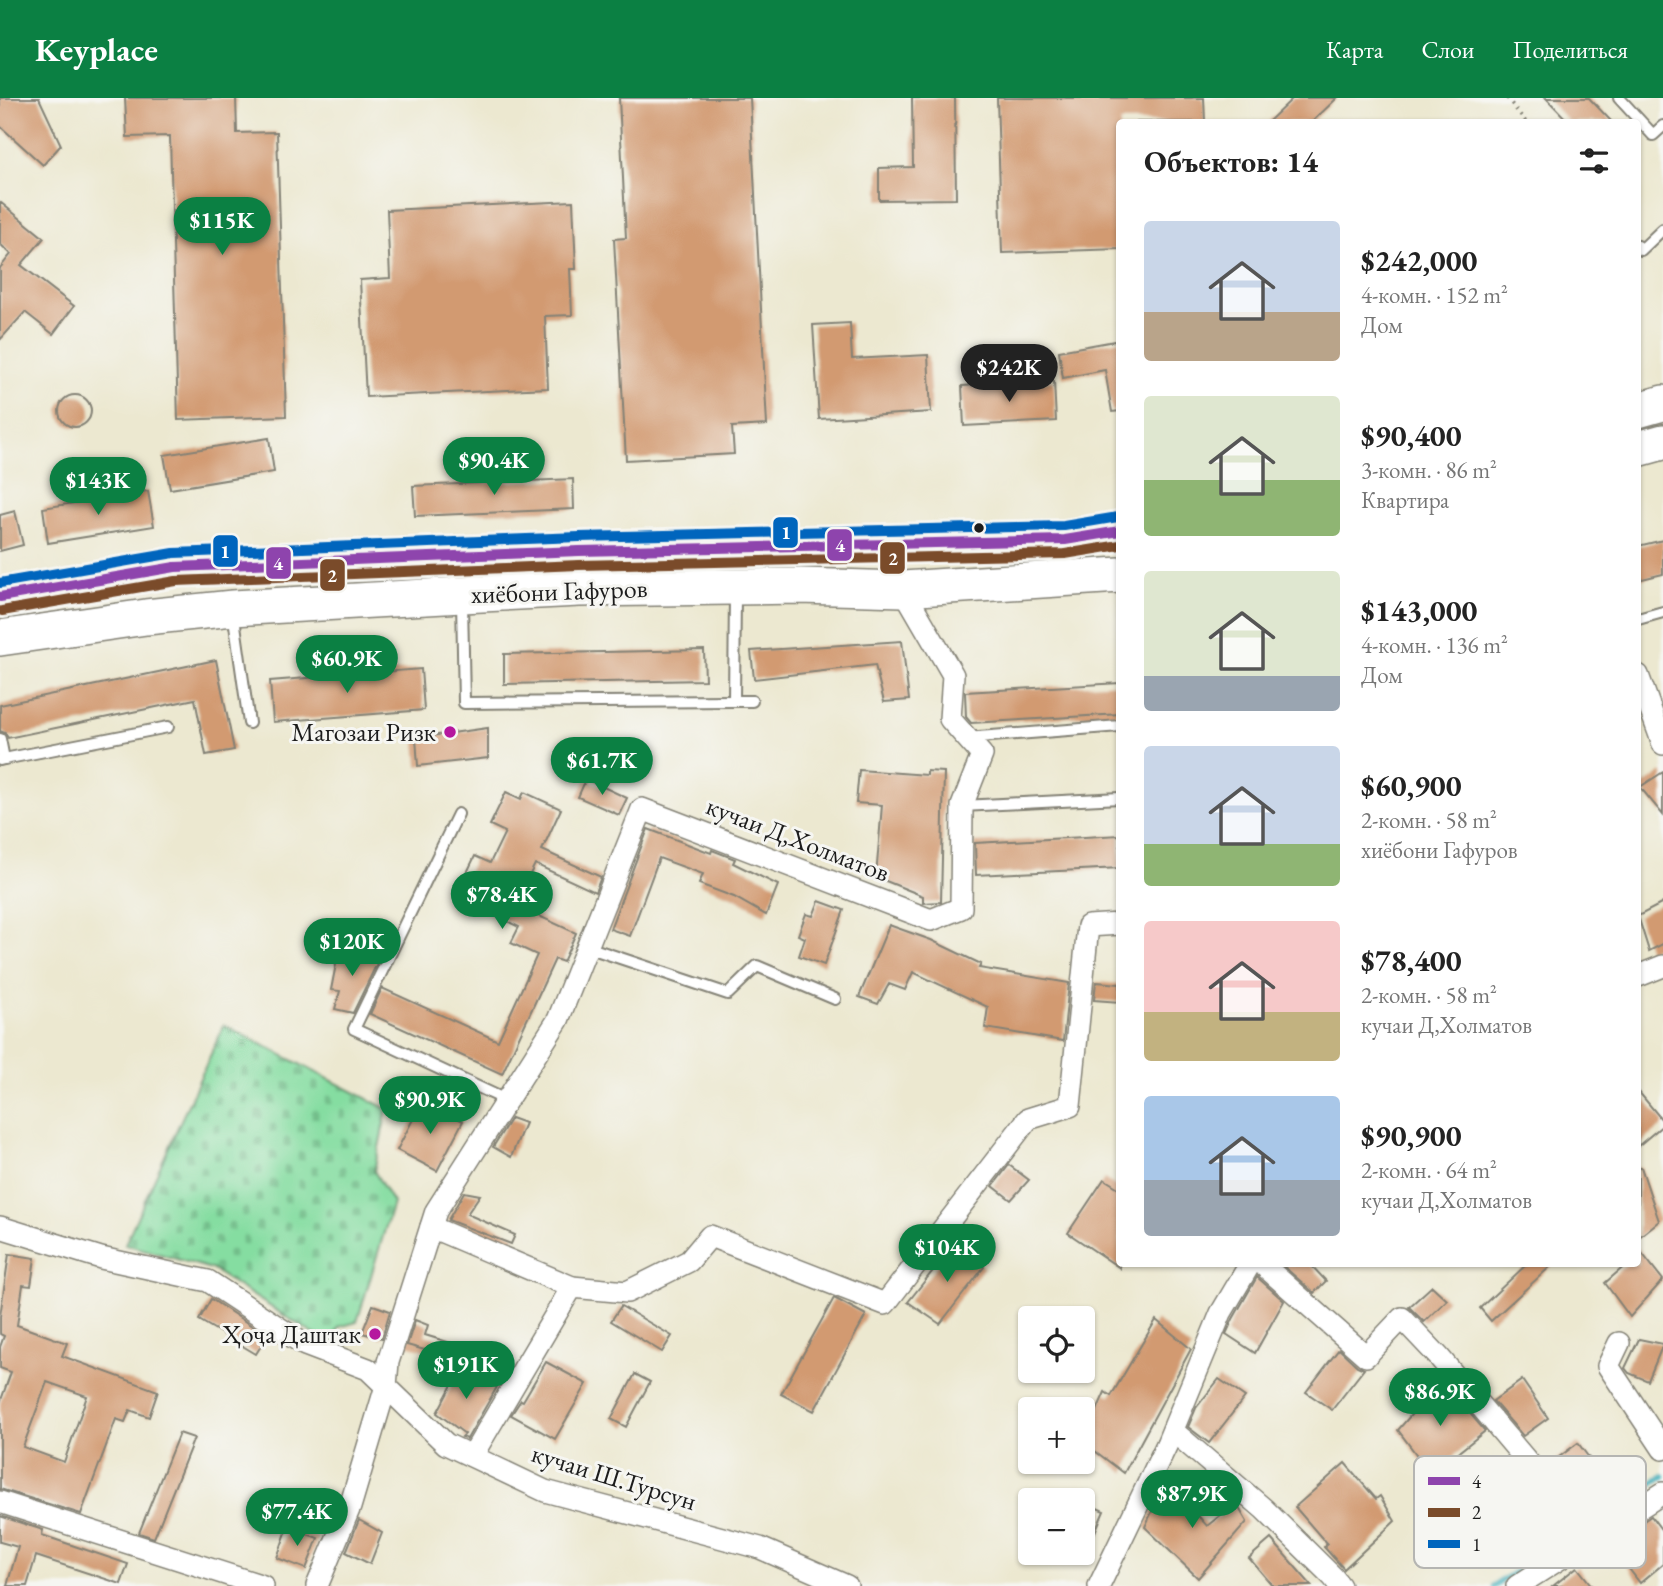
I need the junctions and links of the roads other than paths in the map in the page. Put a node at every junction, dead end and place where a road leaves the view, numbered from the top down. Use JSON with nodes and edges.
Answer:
{"nodes":[{"id":1,"x":1619,"y":98,"type":"edge"},
{"id":2,"x":1638,"y":119,"type":"edge"},
{"id":3,"x":1641,"y":122,"type":"edge"},
{"id":4,"x":1663,"y":126,"type":"edge"},
{"id":5,"x":1663,"y":229,"type":"edge"},
{"id":6,"x":1641,"y":250,"type":"edge"},
{"id":7,"x":1663,"y":403,"type":"edge"},
{"id":8,"x":1641,"y":409,"type":"edge"},
{"id":9,"x":1663,"y":442,"type":"edge"},
{"id":10,"x":1641,"y":448,"type":"edge"},
{"id":11,"x":1116,"y":532,"type":"edge"},
{"id":12,"x":579,"y":551,"type":"junction"},
{"id":13,"x":1116,"y":575,"type":"edge"},
{"id":14,"x":735,"y":587,"type":"junction"},
{"id":15,"x":579,"y":589,"type":"junction"},
{"id":16,"x":903,"y":589,"type":"junction"},
{"id":17,"x":462,"y":595,"type":"junction"},
{"id":18,"x":0,"y":597,"type":"edge"},
{"id":19,"x":233,"y":608,"type":"junction"},
{"id":20,"x":1663,"y":612,"type":"edge"},
{"id":21,"x":1641,"y":618,"type":"edge"},
{"id":22,"x":0,"y":638,"type":"edge"},
{"id":23,"x":1641,"y":683,"type":"edge"},
{"id":24,"x":734,"y":701,"type":"junction"},
{"id":25,"x":752,"y":701,"type":"dead end"},
{"id":26,"x":249,"y":723,"type":"dead end"},
{"id":27,"x":1116,"y":726,"type":"edge"},
{"id":28,"x":168,"y":727,"type":"dead end"},
{"id":29,"x":966,"y":738,"type":"junction"},
{"id":30,"x":0,"y":739,"type":"edge"},
{"id":31,"x":1663,"y":744,"type":"edge"},
{"id":32,"x":2,"y":760,"type":"edge"},
{"id":33,"x":1116,"y":799,"type":"edge"},
{"id":34,"x":962,"y":806,"type":"junction"},
{"id":35,"x":458,"y":814,"type":"dead end"},
{"id":36,"x":1116,"y":924,"type":"edge"},
{"id":37,"x":587,"y":947,"type":"junction"},
{"id":38,"x":1663,"y":966,"type":"edge"},
{"id":39,"x":1641,"y":975,"type":"edge"},
{"id":40,"x":835,"y":999,"type":"dead end"},
{"id":41,"x":506,"y":1100,"type":"junction"},
{"id":42,"x":0,"y":1227,"type":"edge"},
{"id":43,"x":431,"y":1227,"type":"junction"},
{"id":44,"x":1248,"y":1267,"type":"edge"},
{"id":45,"x":1265,"y":1267,"type":"edge"},
{"id":46,"x":572,"y":1287,"type":"junction"},
{"id":47,"x":1619,"y":1343,"type":"dead end"},
{"id":48,"x":386,"y":1386,"type":"junction"},
{"id":49,"x":1173,"y":1431,"type":"junction"},
{"id":50,"x":1663,"y":1449,"type":"edge"},
{"id":51,"x":472,"y":1456,"type":"junction"},
{"id":52,"x":1523,"y":1456,"type":"edge"},
{"id":53,"x":1663,"y":1493,"type":"edge"},
{"id":54,"x":0,"y":1502,"type":"edge"},
{"id":55,"x":1646,"y":1502,"type":"edge"},
{"id":56,"x":1540,"y":1568,"type":"edge"},
{"id":57,"x":262,"y":1586,"type":"edge"},
{"id":58,"x":317,"y":1586,"type":"edge"},
{"id":59,"x":847,"y":1586,"type":"edge"},
{"id":60,"x":1099,"y":1586,"type":"edge"},
{"id":61,"x":1340,"y":1586,"type":"edge"},
{"id":62,"x":1517,"y":1586,"type":"edge"}],
"edges":[{"from":1,"to":2,"type":"lane"},
{"from":3,"to":4,"type":"lane"},
{"from":5,"to":6,"type":"lane"},
{"from":7,"to":8,"type":"highway"},
{"from":9,"to":10,"type":"highway"},
{"from":11,"to":12,"type":"highway"},
{"from":12,"to":15,"type":"highway"},
{"from":12,"to":18,"type":"highway"},
{"from":13,"to":16,"type":"highway","name":"хиёбони Гафуров"},
{"from":14,"to":15,"type":"highway","name":"хиёбони Гафуров"},
{"from":14,"to":16,"type":"highway","name":"хиёбони Гафуров"},
{"from":14,"to":24,"type":"lane"},
{"from":15,"to":17,"type":"highway","name":"хиёбони Гафуров"},
{"from":16,"to":29,"type":"street"},
{"from":17,"to":19,"type":"highway","name":"хиёбони Гафуров"},
{"from":17,"to":24,"type":"lane"},
{"from":19,"to":22,"type":"highway","name":"хиёбони Гафуров"},
{"from":19,"to":26,"type":"lane"},
{"from":20,"to":21,"type":"lane"},
{"from":23,"to":31,"type":"street"},
{"from":24,"to":25,"type":"lane"},
{"from":27,"to":29,"type":"lane"},
{"from":28,"to":32,"type":"lane"},
{"from":29,"to":34,"type":"street"},
{"from":30,"to":32,"type":"lane"},
{"from":33,"to":34,"type":"lane"},
{"from":34,"to":37,"type":"street","name":"кучаи Д,Холматов"},
{"from":35,"to":41,"type":"lane"},
{"from":36,"to":46,"type":"street"},
{"from":37,"to":40,"type":"lane"},
{"from":37,"to":41,"type":"street","name":"кучаи Д,Холматов"},
{"from":38,"to":39,"type":"street"},
{"from":41,"to":43,"type":"street","name":"кучаи Д,Холматов"},
{"from":42,"to":48,"type":"street"},
{"from":43,"to":46,"type":"street"},
{"from":43,"to":48,"type":"street","name":"кучаи Д,Холматов"},
{"from":44,"to":49,"type":"street"},
{"from":45,"to":52,"type":"street"},
{"from":46,"to":51,"type":"street"},
{"from":47,"to":50,"type":"street"},
{"from":48,"to":51,"type":"street","name":"кучаи Ш.Турсун"},
{"from":48,"to":58,"type":"street","name":"кучаи Д,Холматов"},
{"from":49,"to":60,"type":"street"},
{"from":49,"to":61,"type":"street"},
{"from":51,"to":59,"type":"street","name":"кучаи Ш.Турсун"},
{"from":53,"to":55,"type":"street"},
{"from":54,"to":57,"type":"street"},
{"from":56,"to":62,"type":"street"}]}
